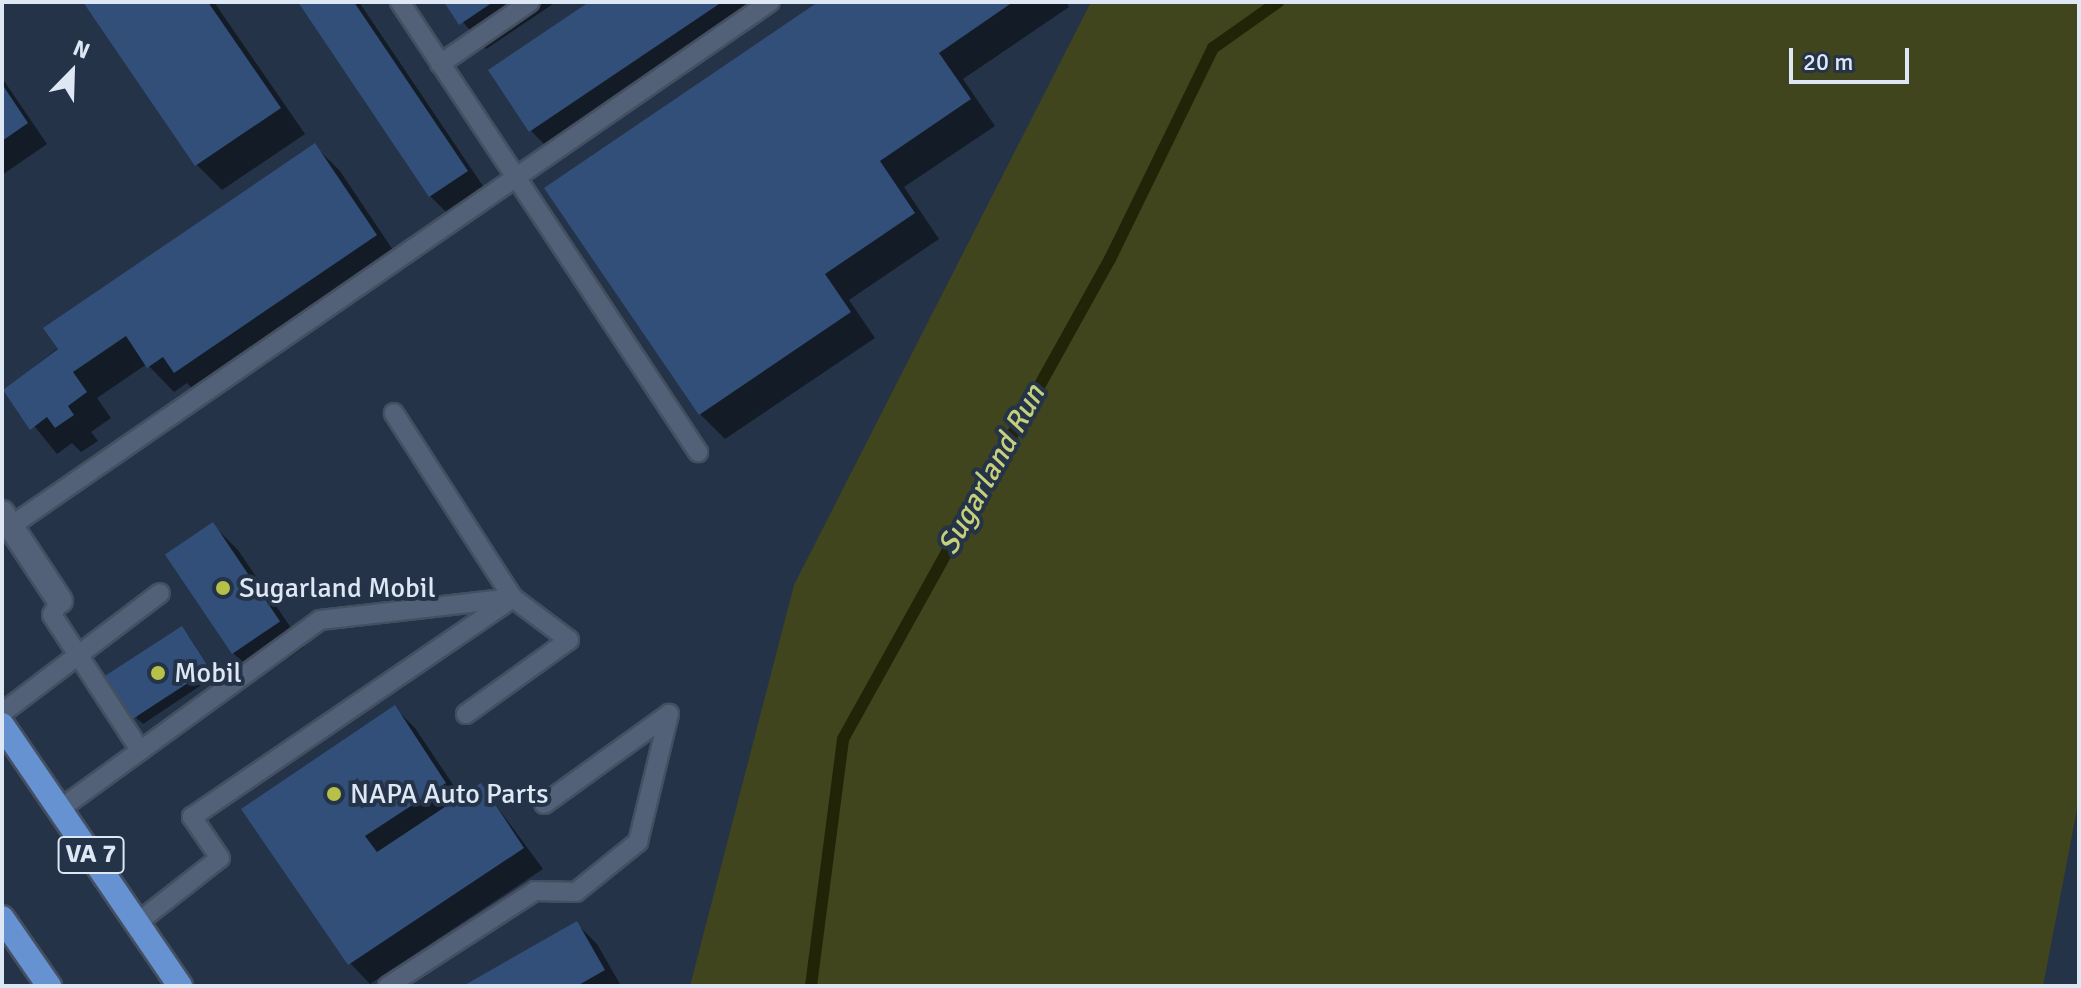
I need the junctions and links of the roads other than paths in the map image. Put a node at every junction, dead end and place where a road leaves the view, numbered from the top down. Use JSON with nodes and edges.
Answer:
{"nodes":[{"id":1,"x":400,"y":2,"type":"edge"},
{"id":2,"x":530,"y":2,"type":"edge"},
{"id":3,"x":770,"y":2,"type":"edge"},
{"id":4,"x":440,"y":64,"type":"junction"},
{"id":5,"x":513,"y":179,"type":"junction"},
{"id":6,"x":394,"y":413,"type":"dead end"},
{"id":7,"x":698,"y":452,"type":"dead end"},
{"id":8,"x":5,"y":524,"type":"edge"},
{"id":9,"x":160,"y":593,"type":"dead end"},
{"id":10,"x":513,"y":598,"type":"junction"},
{"id":11,"x":60,"y":601,"type":"joint"},
{"id":12,"x":79,"y":656,"type":"junction"},
{"id":13,"x":2,"y":713,"type":"edge"},
{"id":14,"x":466,"y":714,"type":"dead end"},
{"id":15,"x":2,"y":725,"type":"edge"},
{"id":16,"x":140,"y":750,"type":"junction"},
{"id":17,"x":544,"y":804,"type":"dead end"},
{"id":18,"x":60,"y":809,"type":"junction"},
{"id":19,"x":2,"y":918,"type":"edge"},
{"id":20,"x":137,"y":923,"type":"junction"},
{"id":21,"x":49,"y":986,"type":"edge"},
{"id":22,"x":180,"y":986,"type":"edge"},
{"id":23,"x":388,"y":986,"type":"edge"}],
"edges":[{"from":1,"to":4,"type":"lane"},
{"from":2,"to":4,"type":"lane"},
{"from":3,"to":5,"type":"lane"},
{"from":4,"to":5,"type":"lane"},
{"from":5,"to":7,"type":"lane"},
{"from":5,"to":8,"type":"lane"},
{"from":6,"to":10,"type":"lane"},
{"from":8,"to":11,"type":"street"},
{"from":9,"to":12,"type":"lane"},
{"from":10,"to":14,"type":"lane"},
{"from":10,"to":16,"type":"lane"},
{"from":10,"to":20,"type":"lane"},
{"from":11,"to":12,"type":"lane"},
{"from":12,"to":13,"type":"lane"},
{"from":12,"to":16,"type":"lane"},
{"from":15,"to":18,"type":"highway","number":"VA 7"},
{"from":16,"to":18,"type":"lane"},
{"from":17,"to":23,"type":"lane"},
{"from":18,"to":20,"type":"highway","number":"VA 7"},
{"from":19,"to":21,"type":"highway"},
{"from":20,"to":22,"type":"highway","number":"VA 7"}]}
